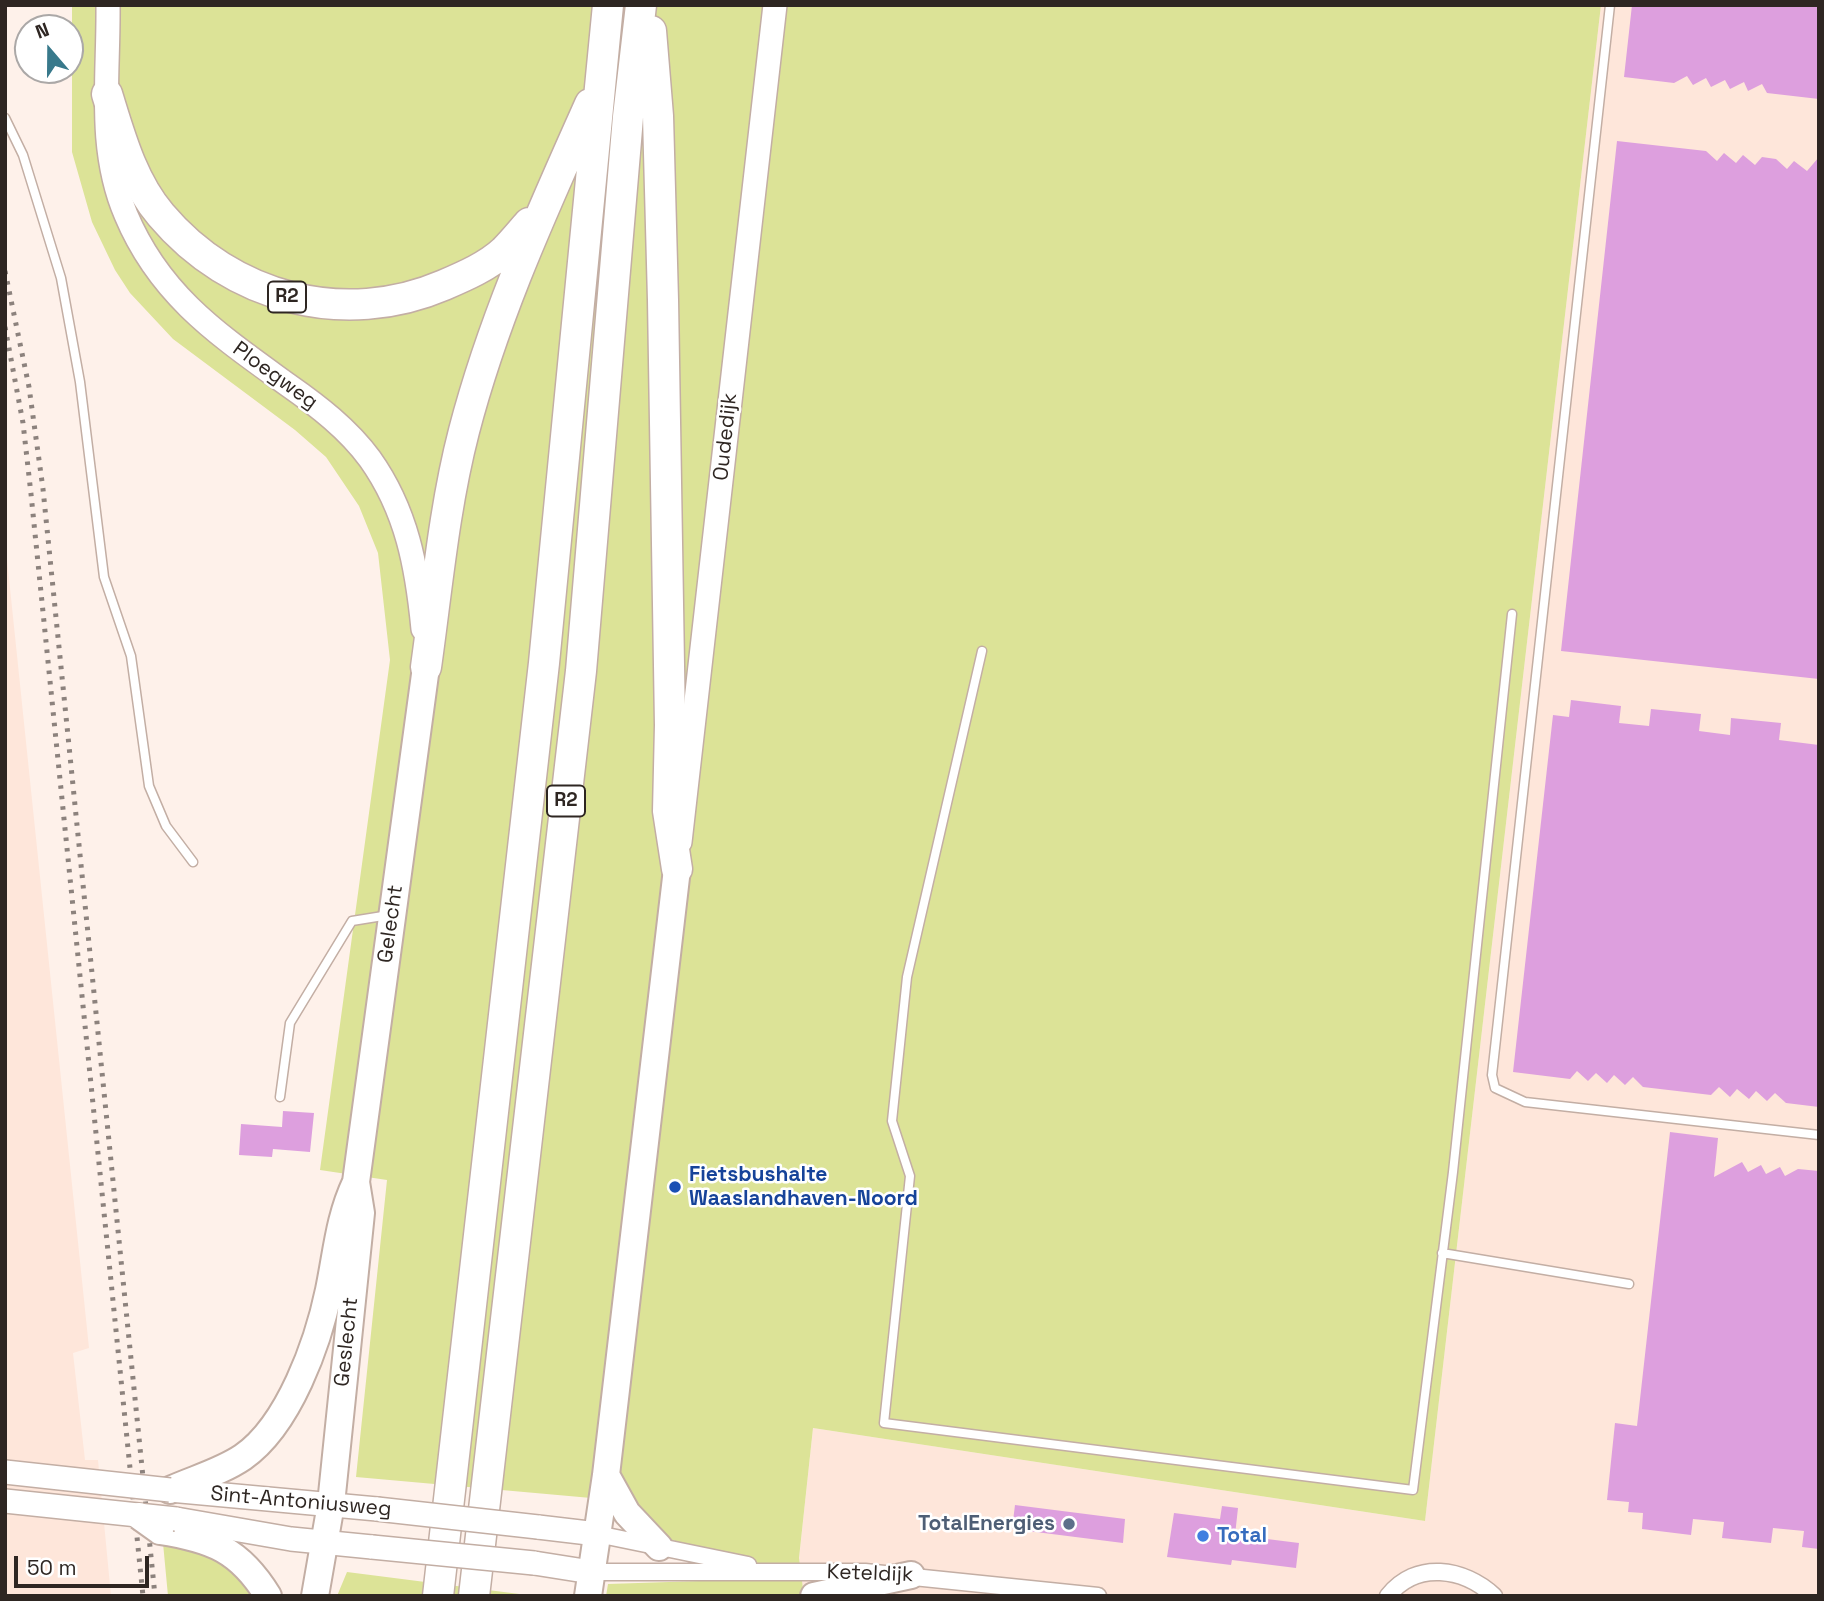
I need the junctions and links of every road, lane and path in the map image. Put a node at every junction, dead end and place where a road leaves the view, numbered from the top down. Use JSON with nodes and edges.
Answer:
{"nodes":[{"id":1,"x":108,"y":5,"type":"edge"},
{"id":2,"x":608,"y":5,"type":"edge"},
{"id":3,"x":641,"y":5,"type":"edge"},
{"id":4,"x":649,"y":5,"type":"edge"},
{"id":5,"x":775,"y":5,"type":"edge"},
{"id":6,"x":1610,"y":5,"type":"edge"},
{"id":7,"x":600,"y":81,"type":"junction"},
{"id":8,"x":107,"y":94,"type":"junction"},
{"id":9,"x":5,"y":118,"type":"edge"},
{"id":10,"x":541,"y":209,"type":"junction"},
{"id":11,"x":1511,"y":614,"type":"dead end"},
{"id":12,"x":982,"y":651,"type":"dead end"},
{"id":13,"x":426,"y":667,"type":"junction"},
{"id":14,"x":193,"y":862,"type":"dead end"},
{"id":15,"x":677,"y":869,"type":"junction"},
{"id":16,"x":392,"y":915,"type":"junction"},
{"id":17,"x":280,"y":1097,"type":"dead end"},
{"id":18,"x":1819,"y":1135,"type":"edge"},
{"id":19,"x":356,"y":1182,"type":"junction"},
{"id":20,"x":1442,"y":1253,"type":"junction"},
{"id":21,"x":1629,"y":1284,"type":"dead end"},
{"id":22,"x":5,"y":1472,"type":"edge"},
{"id":23,"x":606,"y":1475,"type":"junction"},
{"id":24,"x":170,"y":1490,"type":"junction"},
{"id":25,"x":5,"y":1501,"type":"edge"},
{"id":26,"x":331,"y":1504,"type":"junction"},
{"id":27,"x":139,"y":1516,"type":"joint"},
{"id":28,"x":176,"y":1526,"type":"junction"},
{"id":29,"x":597,"y":1534,"type":"junction"},
{"id":30,"x":325,"y":1543,"type":"junction"},
{"id":31,"x":659,"y":1547,"type":"junction"},
{"id":32,"x":911,"y":1575,"type":"joint"},
{"id":33,"x":589,"y":1584,"type":"edge"},
{"id":34,"x":812,"y":1584,"type":"edge"},
{"id":35,"x":268,"y":1596,"type":"edge"},
{"id":36,"x":315,"y":1596,"type":"edge"},
{"id":37,"x":438,"y":1596,"type":"edge"},
{"id":38,"x":474,"y":1596,"type":"edge"},
{"id":39,"x":1098,"y":1596,"type":"edge"},
{"id":40,"x":1388,"y":1596,"type":"edge"},
{"id":41,"x":1494,"y":1596,"type":"edge"}],
"edges":[{"from":1,"to":8,"type":"street"},
{"from":2,"to":7,"type":"highway","number":"R2"},
{"from":3,"to":38,"type":"highway","number":"R2"},
{"from":4,"to":15,"type":"highway"},
{"from":5,"to":15,"type":"street","name":"Oudedijk"},
{"from":6,"to":18,"type":"lane"},
{"from":7,"to":10,"type":"highway","number":"R2"},
{"from":7,"to":37,"type":"highway","number":"R2"},
{"from":8,"to":10,"type":"highway","number":"R2"},
{"from":8,"to":13,"type":"street","name":"Ploegweg"},
{"from":9,"to":14,"type":"lane"},
{"from":10,"to":13,"type":"highway","number":"R2"},
{"from":11,"to":20,"type":"lane"},
{"from":12,"to":20,"type":"lane"},
{"from":13,"to":16,"type":"main road","name":"Gelecht"},
{"from":15,"to":23,"type":"main road"},
{"from":16,"to":17,"type":"lane"},
{"from":16,"to":19,"type":"main road","name":"Gelecht"},
{"from":19,"to":24,"type":"main road"},
{"from":19,"to":26,"type":"main road","name":"Geslecht"},
{"from":20,"to":21,"type":"lane"},
{"from":22,"to":24,"type":"street","name":"Sint-Antoniusweg","bridge":true},
{"from":23,"to":29,"type":"main road"},
{"from":23,"to":31,"type":"main road"},
{"from":24,"to":26,"type":"street","name":"Sint-Antoniusweg"},
{"from":25,"to":27,"type":"street","bridge":true},
{"from":26,"to":29,"type":"street","name":"Sint-Antoniusweg","bridge":true},
{"from":26,"to":30,"type":"main road","name":"Geslecht"},
{"from":27,"to":28,"type":"main road","bridge":true},
{"from":28,"to":30,"type":"street","name":"Sint-Antoniusweg"},
{"from":28,"to":35,"type":"main road"},
{"from":29,"to":31,"type":"street","name":"Keteldijk"},
{"from":29,"to":33,"type":"main road"},
{"from":30,"to":33,"type":"street","name":"Sint-Antoniusweg","bridge":true},
{"from":30,"to":36,"type":"main road","name":"Geslecht"},
{"from":31,"to":34,"type":"street","name":"Keteldijk"},
{"from":32,"to":34,"type":"main road"},
{"from":32,"to":39,"type":"street","name":"Keteldijk"},
{"from":33,"to":34,"type":"street","name":"Keteldijk"},
{"from":40,"to":41,"type":"street"}]}
